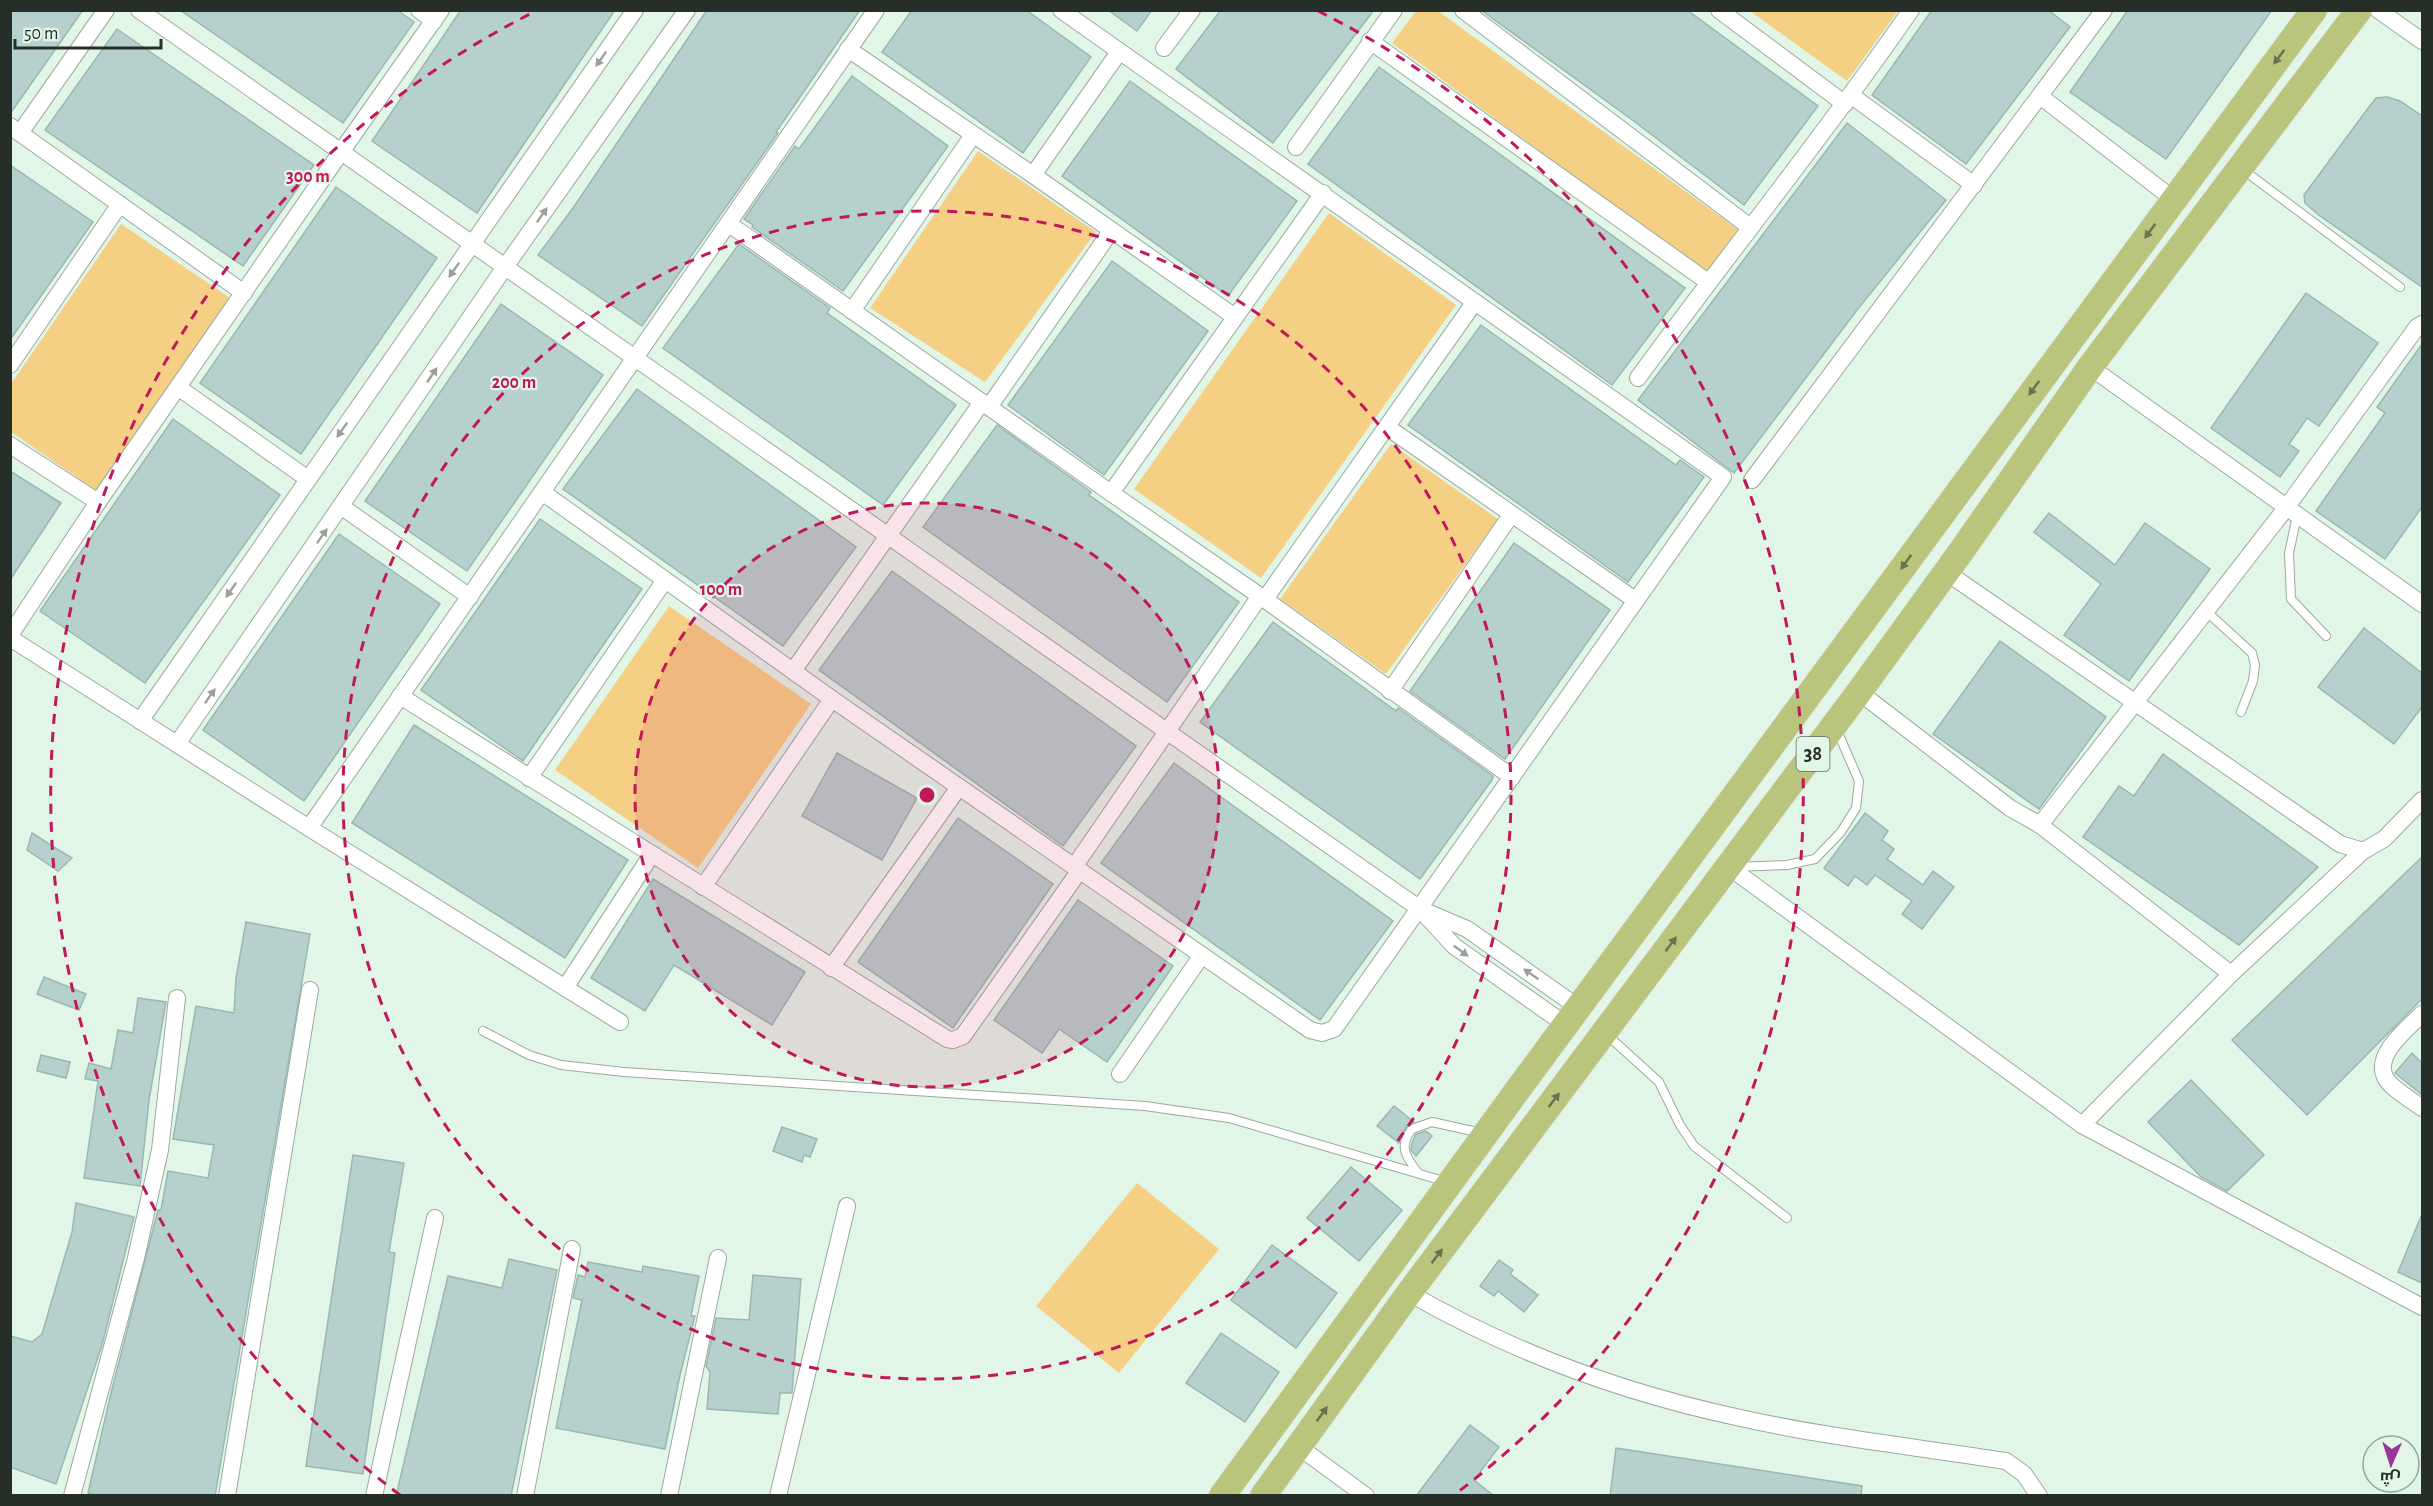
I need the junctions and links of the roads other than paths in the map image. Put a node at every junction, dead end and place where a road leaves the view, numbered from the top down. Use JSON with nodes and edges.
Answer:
{"nodes":[{"id":1,"x":106,"y":10,"type":"edge"},
{"id":2,"x":139,"y":10,"type":"edge"},
{"id":3,"x":419,"y":10,"type":"edge"},
{"id":4,"x":635,"y":10,"type":"edge"},
{"id":5,"x":687,"y":10,"type":"edge"},
{"id":6,"x":876,"y":10,"type":"edge"},
{"id":7,"x":1060,"y":10,"type":"edge"},
{"id":8,"x":1192,"y":10,"type":"edge"},
{"id":9,"x":1394,"y":10,"type":"edge"},
{"id":10,"x":1463,"y":10,"type":"edge"},
{"id":11,"x":1719,"y":10,"type":"edge"},
{"id":12,"x":1911,"y":10,"type":"edge"},
{"id":13,"x":2314,"y":10,"type":"edge"},
{"id":14,"x":2359,"y":10,"type":"edge"},
{"id":15,"x":2378,"y":10,"type":"edge"},
{"id":16,"x":2100,"y":12,"type":"edge"},
{"id":17,"x":438,"y":16,"type":"edge"},
{"id":18,"x":1370,"y":41,"type":"junction"},
{"id":19,"x":2422,"y":41,"type":"edge"},
{"id":20,"x":1164,"y":48,"type":"dead end"},
{"id":21,"x":848,"y":49,"type":"junction"},
{"id":22,"x":1119,"y":52,"type":"junction"},
{"id":23,"x":2040,"y":96,"type":"junction"},
{"id":24,"x":1848,"y":100,"type":"junction"},
{"id":25,"x":15,"y":129,"type":"edge"},
{"id":26,"x":973,"y":135,"type":"junction"},
{"id":27,"x":1296,"y":147,"type":"dead end"},
{"id":28,"x":340,"y":152,"type":"junction"},
{"id":29,"x":2240,"y":168,"type":"junction"},
{"id":30,"x":1033,"y":175,"type":"junction"},
{"id":31,"x":1974,"y":185,"type":"junction"},
{"id":32,"x":1323,"y":193,"type":"junction"},
{"id":33,"x":2173,"y":199,"type":"junction"},
{"id":34,"x":120,"y":204,"type":"junction"},
{"id":35,"x":729,"y":224,"type":"junction"},
{"id":36,"x":1750,"y":227,"type":"junction"},
{"id":37,"x":1111,"y":231,"type":"junction"},
{"id":38,"x":472,"y":244,"type":"junction"},
{"id":39,"x":505,"y":267,"type":"junction"},
{"id":40,"x":1708,"y":282,"type":"junction"},
{"id":41,"x":2400,"y":287,"type":"dead end"},
{"id":42,"x":244,"y":293,"type":"junction"},
{"id":43,"x":1474,"y":303,"type":"junction"},
{"id":44,"x":852,"y":310,"type":"junction"},
{"id":45,"x":1235,"y":317,"type":"junction"},
{"id":46,"x":2422,"y":324,"type":"edge"},
{"id":47,"x":634,"y":357,"type":"junction"},
{"id":48,"x":10,"y":364,"type":"edge"},
{"id":49,"x":2090,"y":367,"type":"junction"},
{"id":50,"x":1638,"y":378,"type":"dead end"},
{"id":51,"x":179,"y":388,"type":"junction"},
{"id":52,"x":985,"y":405,"type":"junction"},
{"id":53,"x":1387,"y":427,"type":"junction"},
{"id":54,"x":10,"y":445,"type":"edge"},
{"id":55,"x":1969,"y":477,"type":"junction"},
{"id":56,"x":308,"y":479,"type":"junction"},
{"id":57,"x":1752,"y":480,"type":"dead end"},
{"id":58,"x":542,"y":492,"type":"junction"},
{"id":59,"x":1111,"y":493,"type":"junction"},
{"id":60,"x":1999,"y":498,"type":"junction"},
{"id":61,"x":98,"y":502,"type":"junction"},
{"id":62,"x":342,"y":507,"type":"junction"},
{"id":63,"x":2291,"y":512,"type":"junction"},
{"id":64,"x":1511,"y":515,"type":"junction"},
{"id":65,"x":1929,"y":531,"type":"junction"},
{"id":66,"x":888,"y":535,"type":"junction"},
{"id":67,"x":1953,"y":563,"type":"junction"},
{"id":68,"x":665,"y":580,"type":"junction"},
{"id":69,"x":470,"y":597,"type":"junction"},
{"id":70,"x":1263,"y":597,"type":"junction"},
{"id":71,"x":1635,"y":600,"type":"junction"},
{"id":72,"x":2422,"y":604,"type":"edge"},
{"id":73,"x":2206,"y":611,"type":"junction"},
{"id":74,"x":2326,"y":636,"type":"dead end"},
{"id":75,"x":10,"y":637,"type":"edge"},
{"id":76,"x":793,"y":671,"type":"junction"},
{"id":77,"x":1390,"y":691,"type":"junction"},
{"id":78,"x":1859,"y":692,"type":"junction"},
{"id":79,"x":400,"y":696,"type":"junction"},
{"id":80,"x":832,"y":699,"type":"junction"},
{"id":81,"x":2134,"y":702,"type":"junction"},
{"id":82,"x":2241,"y":712,"type":"dead end"},
{"id":83,"x":140,"y":721,"type":"junction"},
{"id":84,"x":1835,"y":725,"type":"junction"},
{"id":85,"x":1165,"y":732,"type":"junction"},
{"id":86,"x":177,"y":744,"type":"junction"},
{"id":87,"x":1512,"y":777,"type":"junction"},
{"id":88,"x":529,"y":778,"type":"junction"},
{"id":89,"x":959,"y":787,"type":"junction"},
{"id":90,"x":2422,"y":800,"type":"edge"},
{"id":91,"x":2040,"y":825,"type":"junction"},
{"id":92,"x":309,"y":828,"type":"junction"},
{"id":93,"x":2363,"y":851,"type":"junction"},
{"id":94,"x":652,"y":854,"type":"junction"},
{"id":95,"x":1729,"y":867,"type":"junction"},
{"id":96,"x":1077,"y":869,"type":"junction"},
{"id":97,"x":703,"y":887,"type":"junction"},
{"id":98,"x":1420,"y":909,"type":"junction"},
{"id":99,"x":1202,"y":955,"type":"junction"},
{"id":100,"x":831,"y":968,"type":"junction"},
{"id":101,"x":2231,"y":974,"type":"junction"},
{"id":102,"x":565,"y":987,"type":"junction"},
{"id":103,"x":309,"y":990,"type":"dead end"},
{"id":104,"x":177,"y":998,"type":"dead end"},
{"id":105,"x":2422,"y":1014,"type":"edge"},
{"id":106,"x":1572,"y":1016,"type":"junction"},
{"id":107,"x":620,"y":1022,"type":"dead end"},
{"id":108,"x":483,"y":1031,"type":"dead end"},
{"id":109,"x":1604,"y":1033,"type":"junction"},
{"id":110,"x":1120,"y":1074,"type":"dead end"},
{"id":111,"x":2422,"y":1107,"type":"edge"},
{"id":112,"x":2082,"y":1125,"type":"junction"},
{"id":113,"x":1486,"y":1134,"type":"junction"},
{"id":114,"x":1418,"y":1173,"type":"junction"},
{"id":115,"x":1450,"y":1183,"type":"junction"},
{"id":116,"x":847,"y":1206,"type":"dead end"},
{"id":117,"x":435,"y":1218,"type":"dead end"},
{"id":118,"x":1788,"y":1218,"type":"dead end"},
{"id":119,"x":572,"y":1249,"type":"dead end"},
{"id":120,"x":718,"y":1258,"type":"dead end"},
{"id":121,"x":1409,"y":1293,"type":"junction"},
{"id":122,"x":2422,"y":1306,"type":"edge"},
{"id":123,"x":1299,"y":1447,"type":"junction"},
{"id":124,"x":72,"y":1496,"type":"edge"},
{"id":125,"x":227,"y":1496,"type":"edge"},
{"id":126,"x":374,"y":1496,"type":"edge"},
{"id":127,"x":525,"y":1496,"type":"edge"},
{"id":128,"x":669,"y":1496,"type":"edge"},
{"id":129,"x":778,"y":1496,"type":"edge"},
{"id":130,"x":1222,"y":1496,"type":"edge"},
{"id":131,"x":1263,"y":1496,"type":"edge"},
{"id":132,"x":1366,"y":1496,"type":"edge"},
{"id":133,"x":2039,"y":1496,"type":"edge"}],
"edges":[{"from":1,"to":25,"type":"street"},
{"from":2,"to":28,"type":"street"},
{"from":3,"to":17,"type":"street"},
{"from":4,"to":38,"type":"street","one_way":true},
{"from":39,"to":5,"type":"street","one_way":true},
{"from":6,"to":21,"type":"street"},
{"from":7,"to":22,"type":"street"},
{"from":8,"to":20,"type":"street"},
{"from":9,"to":18,"type":"street"},
{"from":10,"to":36,"type":"street"},
{"from":11,"to":24,"type":"street"},
{"from":12,"to":24,"type":"street"},
{"from":13,"to":33,"type":"main road","number":"38","one_way":true},
{"from":14,"to":29,"type":"main road","number":"38"},
{"from":15,"to":19,"type":"street"},
{"from":16,"to":23,"type":"street"},
{"from":17,"to":28,"type":"street"},
{"from":18,"to":27,"type":"street"},
{"from":18,"to":40,"type":"street"},
{"from":21,"to":26,"type":"street"},
{"from":21,"to":35,"type":"street"},
{"from":22,"to":30,"type":"street"},
{"from":22,"to":32,"type":"street"},
{"from":23,"to":31,"type":"street"},
{"from":23,"to":33,"type":"street"},
{"from":24,"to":31,"type":"street"},
{"from":24,"to":36,"type":"street"},
{"from":25,"to":34,"type":"street"},
{"from":26,"to":30,"type":"street"},
{"from":26,"to":44,"type":"street"},
{"from":28,"to":38,"type":"street"},
{"from":28,"to":42,"type":"street"},
{"from":29,"to":41,"type":"lane"},
{"from":29,"to":49,"type":"main road","number":"38"},
{"from":30,"to":37,"type":"street"},
{"from":31,"to":57,"type":"street"},
{"from":32,"to":43,"type":"street"},
{"from":32,"to":45,"type":"street"},
{"from":33,"to":55,"type":"main road","number":"38","one_way":true},
{"from":34,"to":42,"type":"street"},
{"from":34,"to":48,"type":"street"},
{"from":35,"to":44,"type":"street"},
{"from":35,"to":47,"type":"street"},
{"from":36,"to":40,"type":"street"},
{"from":37,"to":45,"type":"street"},
{"from":37,"to":52,"type":"street"},
{"from":38,"to":39,"type":"street"},
{"from":38,"to":56,"type":"street","one_way":true},
{"from":39,"to":47,"type":"street"},
{"from":62,"to":39,"type":"street","one_way":true},
{"from":40,"to":50,"type":"street"},
{"from":42,"to":51,"type":"street"},
{"from":43,"to":53,"type":"street"},
{"from":43,"to":71,"type":"street"},
{"from":44,"to":52,"type":"street"},
{"from":45,"to":59,"type":"street"},
{"from":46,"to":63,"type":"street"},
{"from":47,"to":58,"type":"street"},
{"from":47,"to":66,"type":"street"},
{"from":49,"to":60,"type":"main road","number":"38"},
{"from":49,"to":63,"type":"street"},
{"from":51,"to":56,"type":"street"},
{"from":51,"to":61,"type":"street"},
{"from":52,"to":59,"type":"street"},
{"from":52,"to":66,"type":"street"},
{"from":53,"to":64,"type":"street"},
{"from":53,"to":70,"type":"street"},
{"from":54,"to":61,"type":"street"},
{"from":55,"to":60,"type":"main road"},
{"from":55,"to":65,"type":"main road","number":"38"},
{"from":56,"to":83,"type":"street","one_way":true},
{"from":58,"to":68,"type":"street"},
{"from":58,"to":69,"type":"street"},
{"from":59,"to":70,"type":"street"},
{"from":60,"to":67,"type":"main road","number":"38"},
{"from":61,"to":75,"type":"street"},
{"from":62,"to":69,"type":"street"},
{"from":86,"to":62,"type":"street","one_way":true},
{"from":63,"to":72,"type":"street"},
{"from":63,"to":73,"type":"street"},
{"from":63,"to":74,"type":"lane"},
{"from":64,"to":71,"type":"street"},
{"from":64,"to":77,"type":"street"},
{"from":65,"to":67,"type":"main road"},
{"from":65,"to":106,"type":"main road","number":"38","one_way":true},
{"from":66,"to":76,"type":"street"},
{"from":66,"to":85,"type":"street"},
{"from":67,"to":78,"type":"main road","number":"38"},
{"from":67,"to":81,"type":"street"},
{"from":68,"to":76,"type":"street"},
{"from":68,"to":88,"type":"street"},
{"from":69,"to":79,"type":"street"},
{"from":70,"to":77,"type":"street"},
{"from":70,"to":85,"type":"street"},
{"from":71,"to":87,"type":"street"},
{"from":73,"to":81,"type":"street"},
{"from":73,"to":82,"type":"lane"},
{"from":75,"to":83,"type":"street"},
{"from":76,"to":80,"type":"street"},
{"from":77,"to":87,"type":"street"},
{"from":78,"to":84,"type":"main road","number":"38"},
{"from":78,"to":91,"type":"street"},
{"from":79,"to":88,"type":"street"},
{"from":79,"to":92,"type":"street"},
{"from":80,"to":89,"type":"street"},
{"from":80,"to":97,"type":"street"},
{"from":81,"to":91,"type":"street"},
{"from":81,"to":93,"type":"street"},
{"from":83,"to":86,"type":"street"},
{"from":84,"to":95,"type":"main road","number":"38"},
{"from":84,"to":95,"type":"lane"},
{"from":85,"to":96,"type":"street"},
{"from":85,"to":98,"type":"street"},
{"from":86,"to":92,"type":"street"},
{"from":87,"to":98,"type":"street"},
{"from":88,"to":94,"type":"street"},
{"from":89,"to":96,"type":"street"},
{"from":89,"to":100,"type":"street"},
{"from":90,"to":93,"type":"street"},
{"from":91,"to":101,"type":"street"},
{"from":92,"to":102,"type":"street"},
{"from":93,"to":101,"type":"street"},
{"from":94,"to":97,"type":"street"},
{"from":94,"to":102,"type":"street"},
{"from":109,"to":95,"type":"main road","number":"38","one_way":true},
{"from":95,"to":112,"type":"street"},
{"from":96,"to":99,"type":"street"},
{"from":96,"to":100,"type":"street"},
{"from":97,"to":100,"type":"street"},
{"from":98,"to":99,"type":"street"},
{"from":98,"to":106,"type":"street"},
{"from":99,"to":110,"type":"street"},
{"from":101,"to":112,"type":"street"},
{"from":102,"to":107,"type":"street"},
{"from":103,"to":125,"type":"street"},
{"from":104,"to":124,"type":"street"},
{"from":105,"to":111,"type":"street"},
{"from":106,"to":113,"type":"main road","number":"38"},
{"from":108,"to":114,"type":"lane"},
{"from":109,"to":118,"type":"lane"},
{"from":121,"to":109,"type":"main road","number":"38","one_way":true},
{"from":112,"to":122,"type":"street"},
{"from":113,"to":114,"type":"lane"},
{"from":113,"to":115,"type":"main road","number":"38"},
{"from":114,"to":115,"type":"lane"},
{"from":115,"to":130,"type":"main road","number":"38"},
{"from":116,"to":129,"type":"street"},
{"from":117,"to":126,"type":"street"},
{"from":119,"to":127,"type":"street"},
{"from":120,"to":128,"type":"street"},
{"from":123,"to":121,"type":"main road","number":"38","one_way":true},
{"from":121,"to":133,"type":"street"},
{"from":123,"to":131,"type":"main road","number":"38"},
{"from":123,"to":132,"type":"street"}]}
